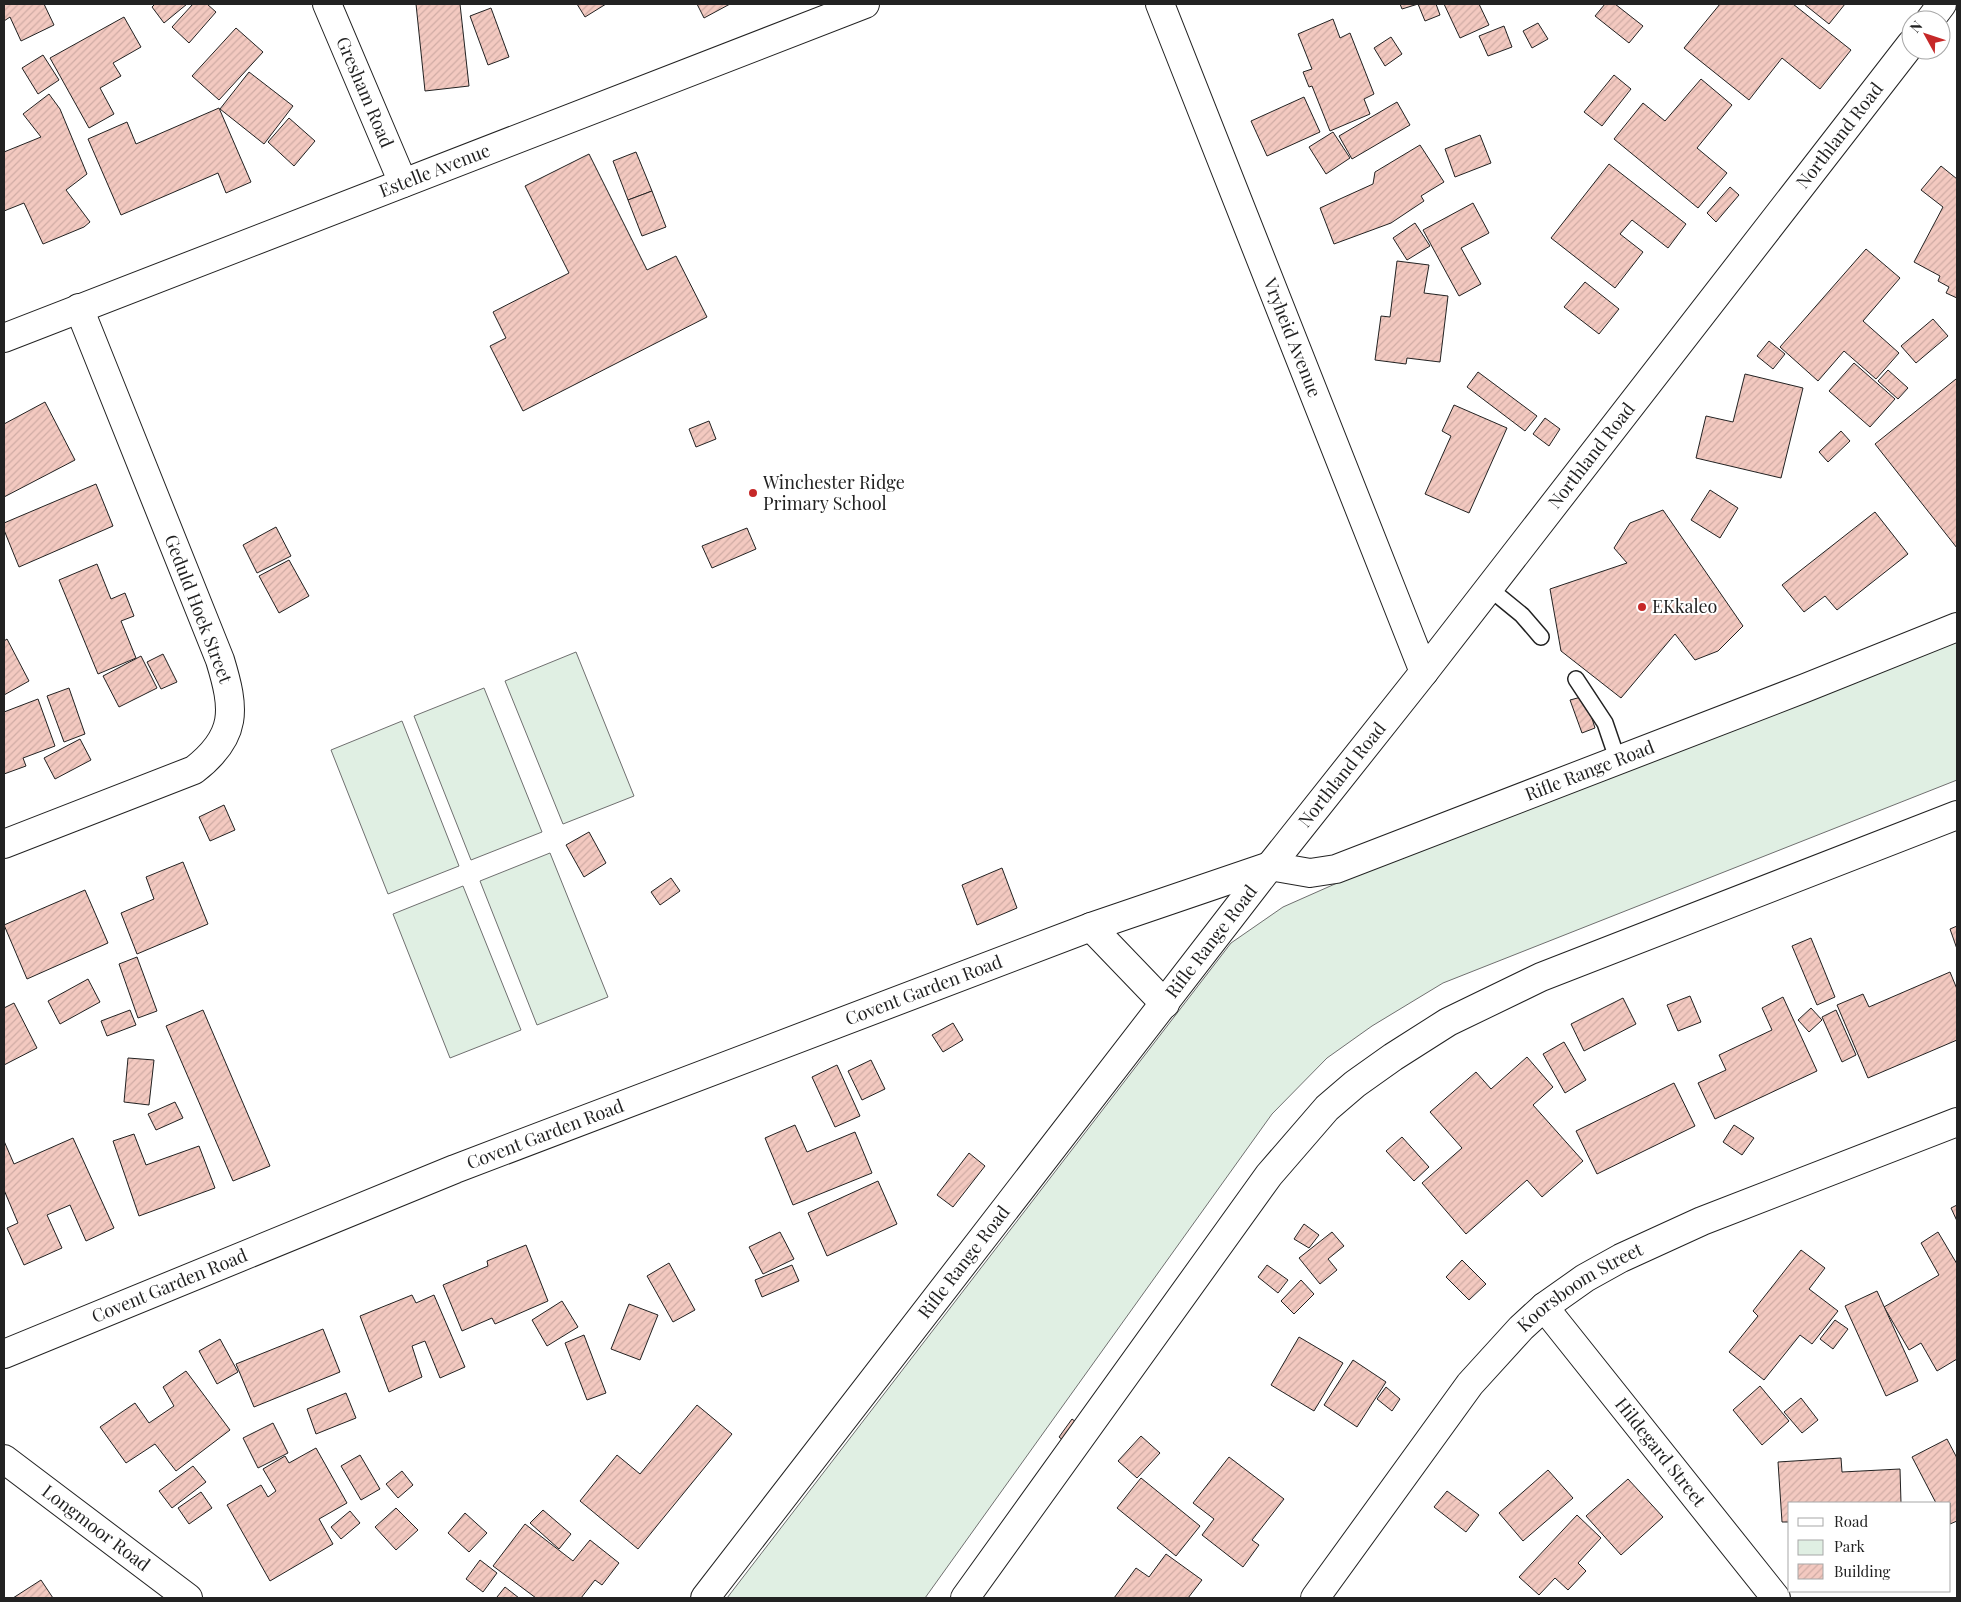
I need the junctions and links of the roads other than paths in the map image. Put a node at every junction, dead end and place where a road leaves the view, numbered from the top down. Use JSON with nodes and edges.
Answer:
{"nodes":[{"id":1,"x":327,"y":4,"type":"edge"},
{"id":2,"x":865,"y":4,"type":"edge"},
{"id":3,"x":1160,"y":4,"type":"edge"},
{"id":4,"x":1901,"y":57,"type":"edge"},
{"id":5,"x":402,"y":183,"type":"junction"},
{"id":6,"x":79,"y":308,"type":"junction"},
{"id":7,"x":4,"y":338,"type":"edge"},
{"id":8,"x":1489,"y":588,"type":"junction"},
{"id":9,"x":1957,"y":627,"type":"edge"},
{"id":10,"x":1541,"y":637,"type":"dead end"},
{"id":11,"x":1424,"y":672,"type":"junction"},
{"id":12,"x":1576,"y":679,"type":"dead end"},
{"id":13,"x":1618,"y":761,"type":"junction"},
{"id":14,"x":1957,"y":815,"type":"edge"},
{"id":15,"x":4,"y":844,"type":"edge"},
{"id":16,"x":1270,"y":866,"type":"junction"},
{"id":17,"x":1091,"y":927,"type":"junction"},
{"id":18,"x":1165,"y":1004,"type":"junction"},
{"id":19,"x":1957,"y":1122,"type":"edge"},
{"id":20,"x":1544,"y":1307,"type":"junction"},
{"id":21,"x":4,"y":1354,"type":"edge"},
{"id":22,"x":4,"y":1459,"type":"edge"},
{"id":23,"x":188,"y":1598,"type":"edge"},
{"id":24,"x":705,"y":1598,"type":"edge"},
{"id":25,"x":965,"y":1598,"type":"edge"},
{"id":26,"x":1315,"y":1598,"type":"edge"},
{"id":27,"x":1776,"y":1598,"type":"edge"}],
"edges":[{"from":1,"to":5,"type":"street","name":"Gresham Road"},
{"from":2,"to":5,"type":"street","name":"Estelle Avenue"},
{"from":3,"to":11,"type":"street","name":"Vryheid Avenue"},
{"from":4,"to":8,"type":"street","name":"Northland Road"},
{"from":5,"to":6,"type":"street","name":"Estelle Avenue"},
{"from":6,"to":7,"type":"street","name":"Estelle Avenue"},
{"from":6,"to":15,"type":"street","name":"Geduld Hoek Street"},
{"from":8,"to":10,"type":"lane"},
{"from":8,"to":11,"type":"street","name":"Northland Road"},
{"from":9,"to":13,"type":"street","name":"Rifle Range Road"},
{"from":11,"to":16,"type":"street","name":"Northland Road"},
{"from":12,"to":13,"type":"lane"},
{"from":13,"to":16,"type":"street","name":"Rifle Range Road"},
{"from":14,"to":25,"type":"street"},
{"from":16,"to":17,"type":"street","name":"Covent Garden Road"},
{"from":16,"to":18,"type":"street","name":"Rifle Range Road"},
{"from":17,"to":18,"type":"street"},
{"from":17,"to":21,"type":"street","name":"Covent Garden Road"},
{"from":18,"to":24,"type":"street","name":"Rifle Range Road"},
{"from":19,"to":20,"type":"street","name":"Koorsboom Street"},
{"from":20,"to":26,"type":"street","name":"Koorsboom Street"},
{"from":20,"to":27,"type":"street","name":"Hildegard Street"},
{"from":22,"to":23,"type":"street","name":"Longmoor Road"}]}
